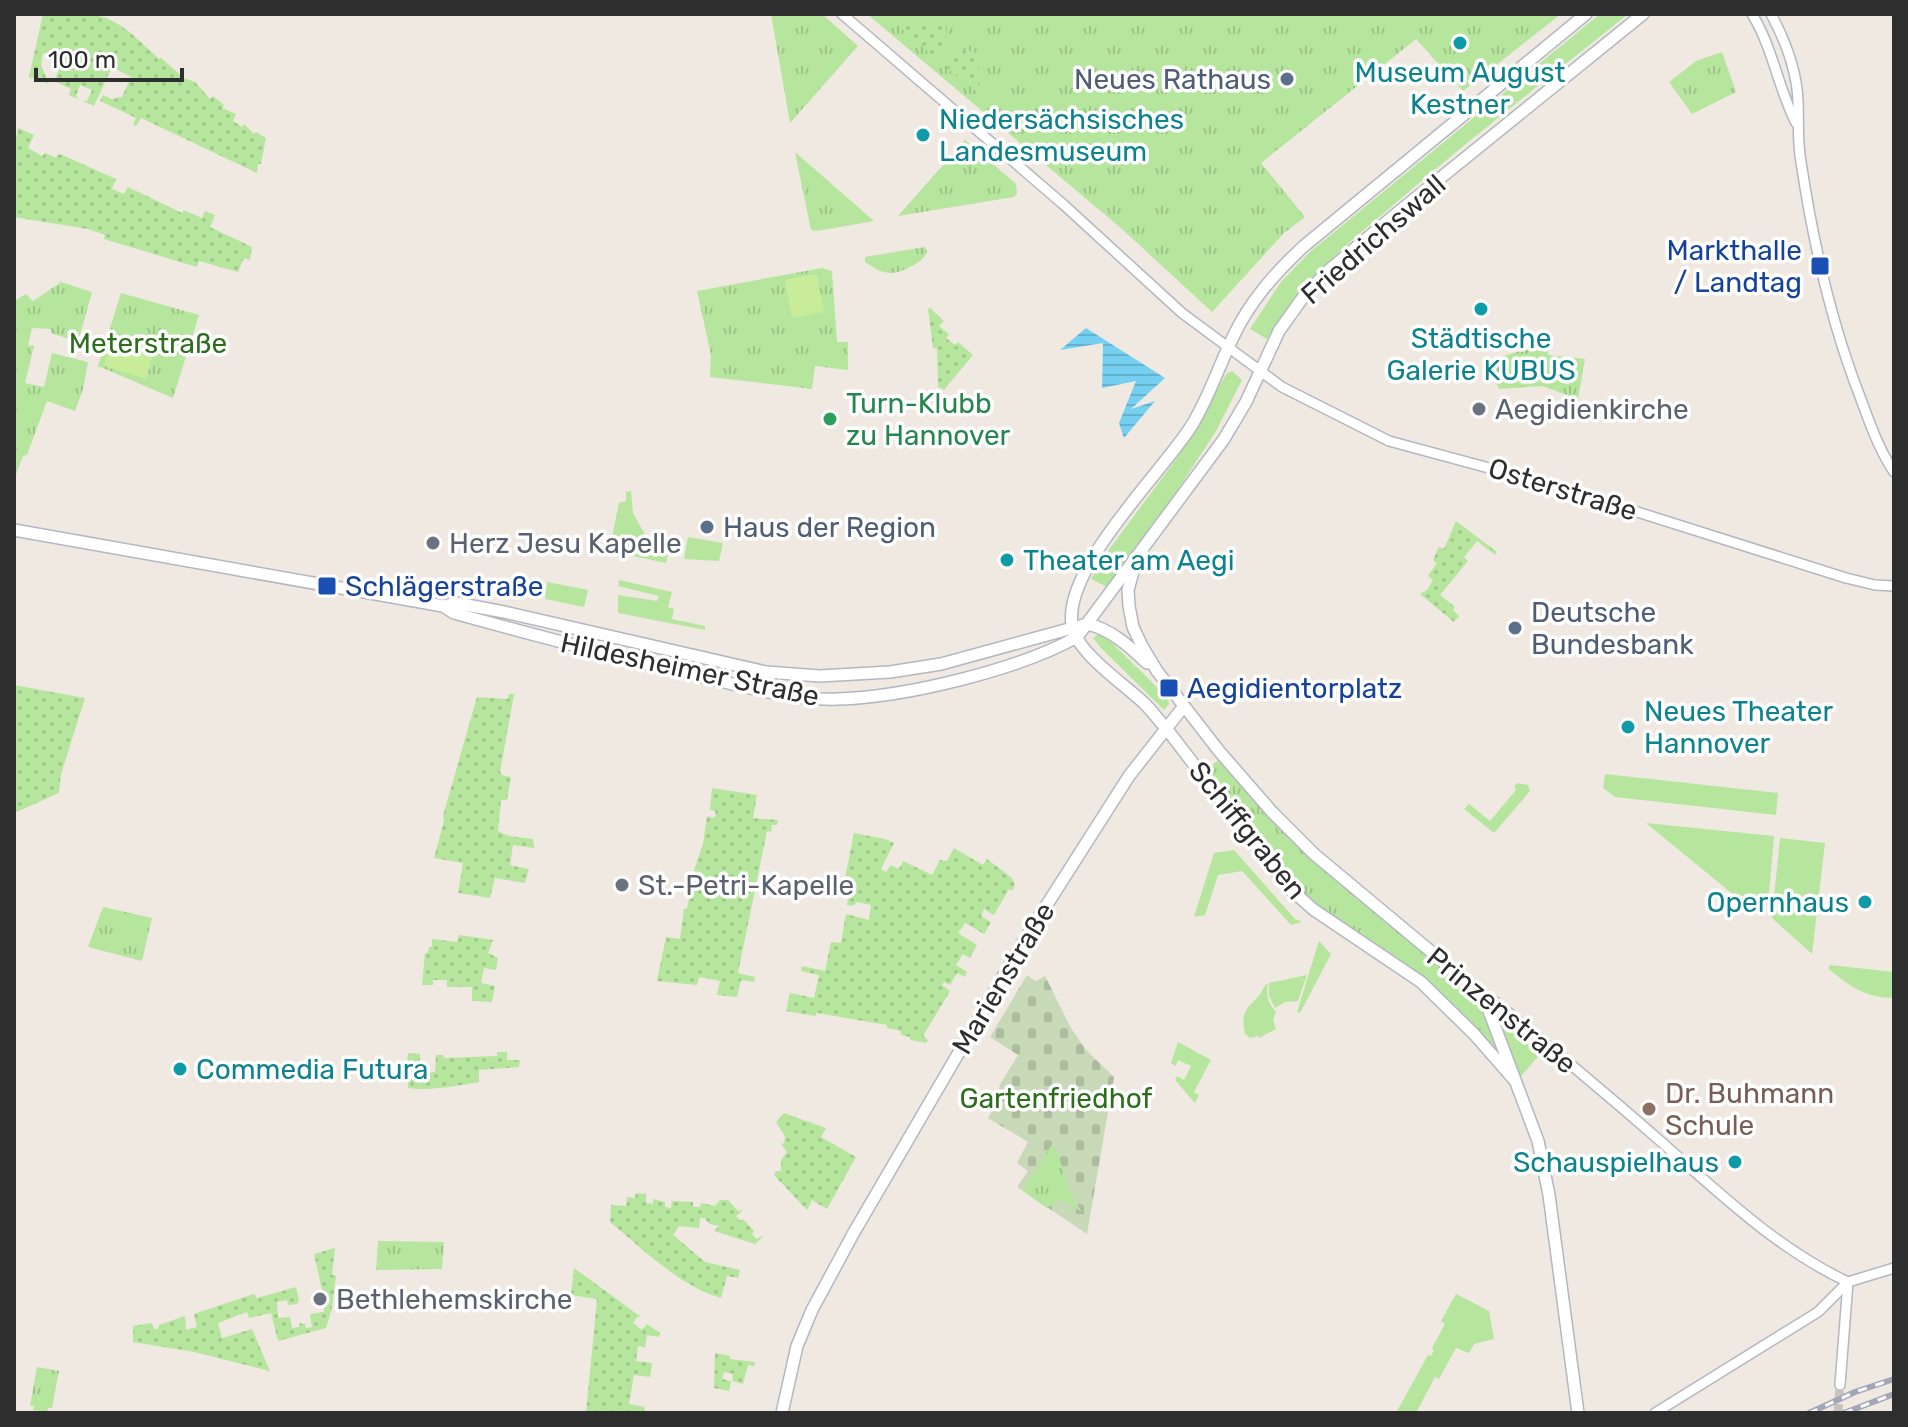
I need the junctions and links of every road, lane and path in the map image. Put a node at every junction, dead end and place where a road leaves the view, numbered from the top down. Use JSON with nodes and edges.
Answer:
{"nodes":[{"id":1,"x":842,"y":14,"type":"edge"},
{"id":2,"x":1586,"y":14,"type":"edge"},
{"id":3,"x":1643,"y":14,"type":"edge"},
{"id":4,"x":1752,"y":14,"type":"edge"},
{"id":5,"x":1771,"y":15,"type":"edge"},
{"id":6,"x":1796,"y":123,"type":"junction"},
{"id":7,"x":1228,"y":349,"type":"junction"},
{"id":8,"x":1260,"y":373,"type":"junction"},
{"id":9,"x":1894,"y":472,"type":"edge"},
{"id":10,"x":14,"y":530,"type":"edge"},
{"id":11,"x":1139,"y":556,"type":"junction"},
{"id":12,"x":1894,"y":586,"type":"edge"},
{"id":13,"x":443,"y":606,"type":"junction"},
{"id":14,"x":1087,"y":624,"type":"junction"},
{"id":15,"x":1075,"y":632,"type":"junction"},
{"id":16,"x":1157,"y":671,"type":"junction"},
{"id":17,"x":1184,"y":706,"type":"junction"},
{"id":18,"x":1166,"y":728,"type":"junction"},
{"id":19,"x":1483,"y":995,"type":"junction"},
{"id":20,"x":1516,"y":1082,"type":"junction"},
{"id":21,"x":1894,"y":1268,"type":"edge"},
{"id":22,"x":1848,"y":1282,"type":"junction"},
{"id":23,"x":1840,"y":1385,"type":"tunnel mouth"},
{"id":24,"x":782,"y":1413,"type":"edge"},
{"id":25,"x":1578,"y":1413,"type":"edge"},
{"id":26,"x":1655,"y":1413,"type":"edge"}],
"edges":[{"from":1,"to":7,"type":"street","name":"Osterstraße"},
{"from":2,"to":7,"type":"main road","name":"Friedrichswall"},
{"from":3,"to":8,"type":"main road","name":"Friedrichswall"},
{"from":4,"to":6,"type":"street"},
{"from":5,"to":6,"type":"street"},
{"from":6,"to":9,"type":"street"},
{"from":7,"to":8,"type":"street","name":"Osterstraße"},
{"from":7,"to":15,"type":"main road","name":"Friedrichswall"},
{"from":8,"to":11,"type":"main road","name":"Friedrichswall"},
{"from":8,"to":12,"type":"street","name":"Osterstraße"},
{"from":10,"to":13,"type":"main road","name":"Hildesheimer Straße"},
{"from":11,"to":14,"type":"main road"},
{"from":11,"to":16,"type":"main road"},
{"from":13,"to":15,"type":"main road","name":"Hildesheimer Straße"},
{"from":13,"to":15,"type":"main road","name":"Hildesheimer Straße"},
{"from":14,"to":15,"type":"main road"},
{"from":14,"to":16,"type":"main road"},
{"from":15,"to":18,"type":"main road"},
{"from":16,"to":17,"type":"main road"},
{"from":17,"to":18,"type":"main road"},
{"from":17,"to":19,"type":"main road","name":"Prinzenstraße"},
{"from":18,"to":20,"type":"main road","name":"Schiffgraben"},
{"from":18,"to":24,"type":"main road","name":"Marienstraße"},
{"from":19,"to":20,"type":"main road","name":"Schiffgraben"},
{"from":19,"to":22,"type":"street","name":"Prinzenstraße"},
{"from":20,"to":25,"type":"main road","name":"Schiffgraben"},
{"from":21,"to":22,"type":"street"},
{"from":22,"to":23,"type":"street"},
{"from":22,"to":26,"type":"street"}]}
